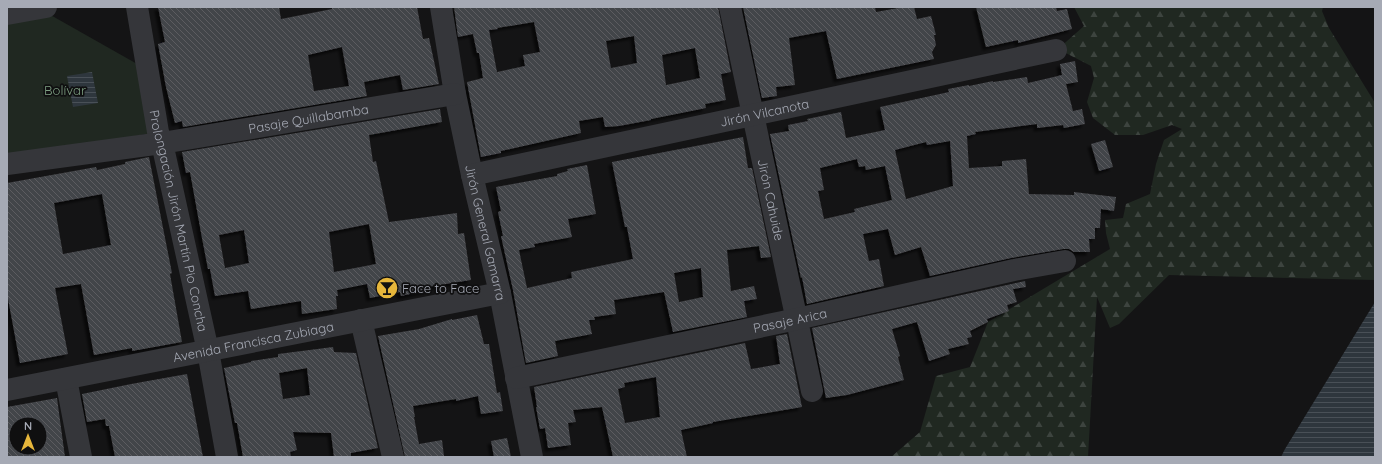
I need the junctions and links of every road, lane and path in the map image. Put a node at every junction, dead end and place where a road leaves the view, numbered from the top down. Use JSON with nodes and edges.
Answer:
{"nodes":[{"id":1,"x":46,"y":7,"type":"edge"},
{"id":2,"x":137,"y":7,"type":"edge"},
{"id":3,"x":440,"y":7,"type":"edge"},
{"id":4,"x":730,"y":7,"type":"edge"},
{"id":5,"x":7,"y":14,"type":"edge"},
{"id":6,"x":1056,"y":50,"type":"dead end"},
{"id":7,"x":455,"y":94,"type":"junction"},
{"id":8,"x":752,"y":114,"type":"junction"},
{"id":9,"x":162,"y":143,"type":"junction"},
{"id":10,"x":7,"y":164,"type":"edge"},
{"id":11,"x":472,"y":175,"type":"junction"},
{"id":12,"x":1065,"y":261,"type":"dead end"},
{"id":13,"x":500,"y":292,"type":"junction"},
{"id":14,"x":797,"y":319,"type":"junction"},
{"id":15,"x":361,"y":320,"type":"junction"},
{"id":16,"x":208,"y":351,"type":"junction"},
{"id":17,"x":516,"y":378,"type":"junction"},
{"id":18,"x":66,"y":379,"type":"junction"},
{"id":19,"x":7,"y":390,"type":"edge"},
{"id":20,"x":812,"y":391,"type":"dead end"},
{"id":21,"x":81,"y":457,"type":"edge"},
{"id":22,"x":227,"y":457,"type":"edge"},
{"id":23,"x":392,"y":457,"type":"edge"},
{"id":24,"x":532,"y":457,"type":"edge"}],
"edges":[{"from":1,"to":5,"type":"street"},
{"from":2,"to":9,"type":"street","name":"Prolongación Jirón Martín Pio Concha"},
{"from":3,"to":7,"type":"street","name":"Jirón General Gamarra"},
{"from":4,"to":8,"type":"street","name":"Jirón Cahuide"},
{"from":6,"to":8,"type":"street","name":"Jirón Vilcanota"},
{"from":7,"to":9,"type":"street","name":"Pasaje Quillabamba"},
{"from":7,"to":11,"type":"street","name":"Jirón General Gamarra"},
{"from":8,"to":11,"type":"street","name":"Jirón Vilcanota"},
{"from":8,"to":14,"type":"street","name":"Jirón Cahuide"},
{"from":9,"to":10,"type":"street","name":"Pasaje Quillabamba"},
{"from":9,"to":16,"type":"street","name":"Prolongación Jirón Martín Pio Concha"},
{"from":11,"to":13,"type":"street","name":"Jirón General Gamarra"},
{"from":12,"to":14,"type":"street","name":"Pasaje Arica"},
{"from":13,"to":15,"type":"street","name":"Avenida Francisca Zubiaga"},
{"from":13,"to":17,"type":"street","name":"Jirón General Gamarra"},
{"from":14,"to":17,"type":"street","name":"Pasaje Arica"},
{"from":14,"to":20,"type":"street","name":"Jirón Cahuide"},
{"from":15,"to":16,"type":"street","name":"Avenida Francisca Zubiaga"},
{"from":15,"to":23,"type":"street"},
{"from":16,"to":18,"type":"street","name":"Avenida Francisca Zubiaga"},
{"from":16,"to":22,"type":"street","name":"Prolongación Jirón Martín Pio Concha"},
{"from":17,"to":24,"type":"street","name":"Jirón General Gamarra"},
{"from":18,"to":19,"type":"street","name":"Avenida Francisca Zubiaga"},
{"from":18,"to":21,"type":"street"}]}
